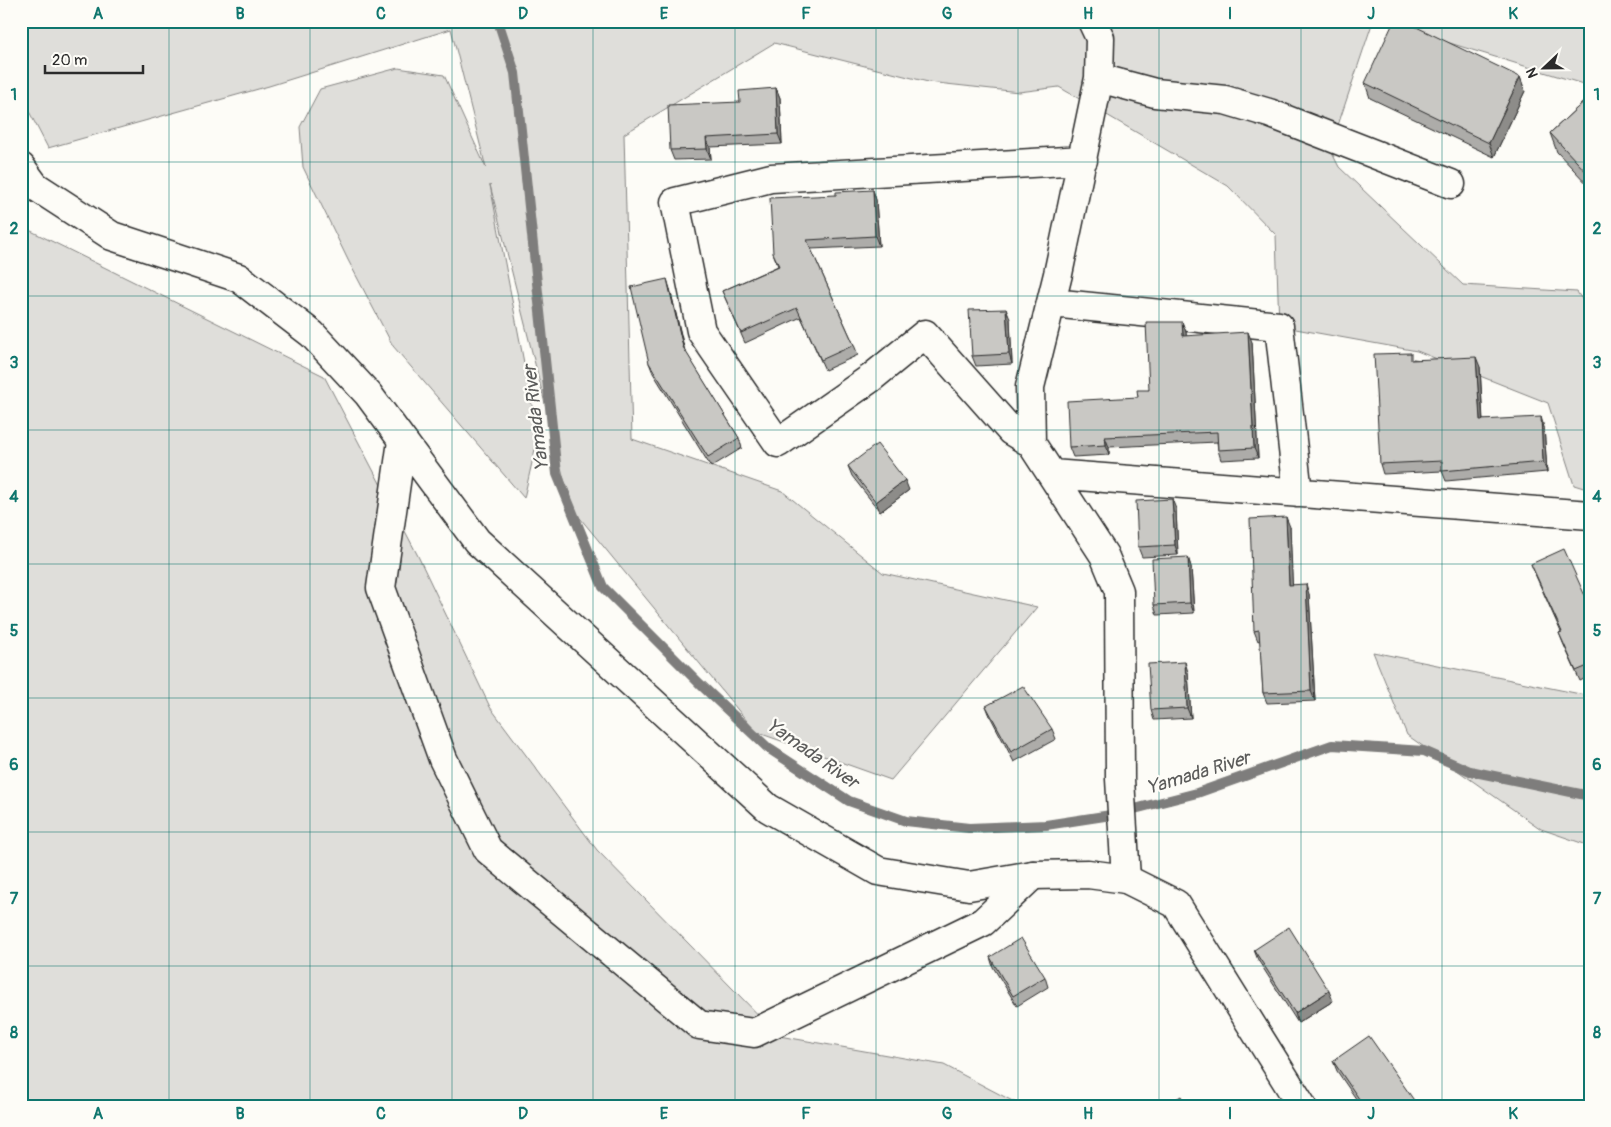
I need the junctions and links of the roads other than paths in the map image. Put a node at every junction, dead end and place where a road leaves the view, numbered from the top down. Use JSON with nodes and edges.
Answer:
{"nodes":[{"id":1,"x":1092,"y":21,"type":"edge"},
{"id":2,"x":1099,"y":78,"type":"junction"},
{"id":3,"x":1083,"y":160,"type":"junction"},
{"id":4,"x":26,"y":182,"type":"edge"},
{"id":5,"x":1451,"y":184,"type":"dead end"},
{"id":6,"x":1052,"y":303,"type":"junction"},
{"id":7,"x":402,"y":441,"type":"junction"},
{"id":8,"x":1031,"y":443,"type":"junction"},
{"id":9,"x":1052,"y":474,"type":"junction"},
{"id":10,"x":1298,"y":493,"type":"junction"},
{"id":11,"x":1590,"y":515,"type":"edge"},
{"id":12,"x":1125,"y":867,"type":"junction"},
{"id":13,"x":1033,"y":875,"type":"junction"},
{"id":14,"x":1302,"y":1106,"type":"edge"}],
"edges":[{"from":1,"to":2,"type":"street"},
{"from":2,"to":3,"type":"street"},
{"from":2,"to":5,"type":"street"},
{"from":3,"to":6,"type":"street"},
{"from":3,"to":8,"type":"street"},
{"from":4,"to":7,"type":"street"},
{"from":6,"to":8,"type":"street"},
{"from":6,"to":10,"type":"street"},
{"from":7,"to":13,"type":"street"},
{"from":7,"to":13,"type":"street"},
{"from":8,"to":9,"type":"street"},
{"from":9,"to":10,"type":"street"},
{"from":9,"to":12,"type":"street"},
{"from":10,"to":11,"type":"street"},
{"from":12,"to":13,"type":"street"},
{"from":12,"to":14,"type":"street"}]}
